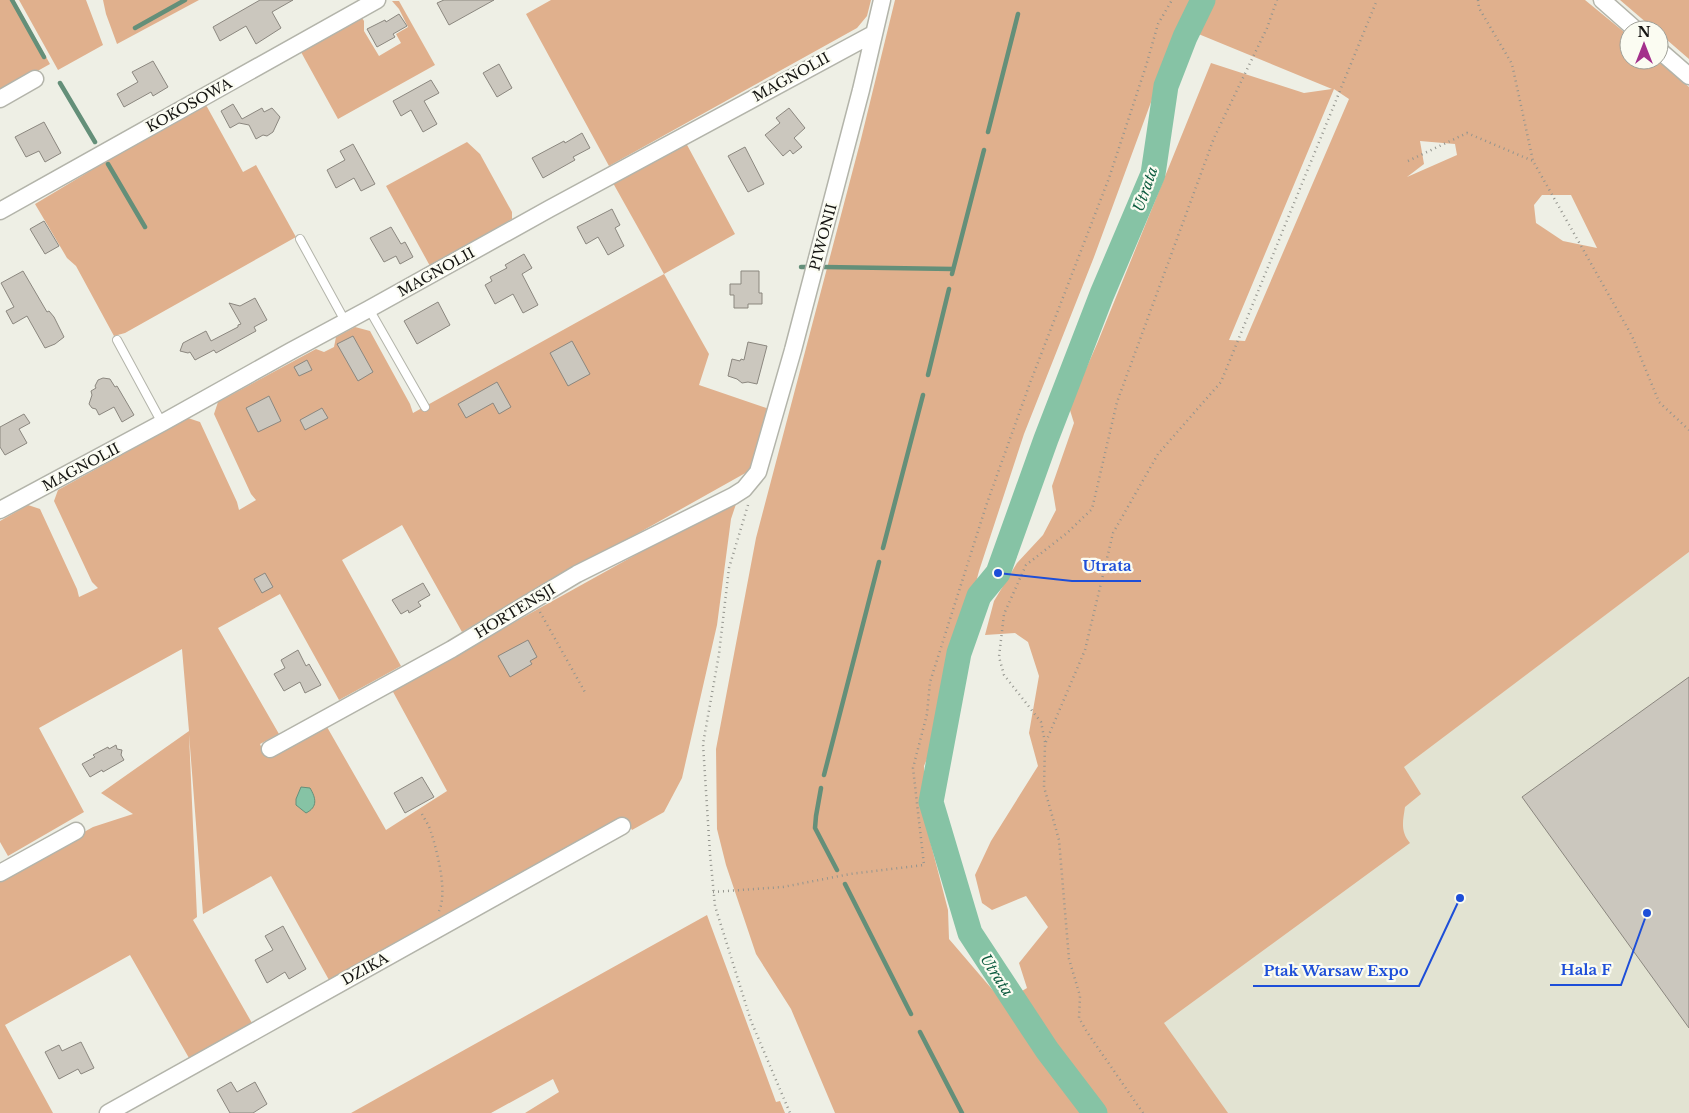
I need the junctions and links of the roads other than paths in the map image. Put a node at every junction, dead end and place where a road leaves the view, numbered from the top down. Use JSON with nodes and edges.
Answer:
{"nodes":[{"id":1,"x":378,"y":0,"type":"edge"},
{"id":2,"x":882,"y":0,"type":"edge"},
{"id":3,"x":1602,"y":0,"type":"edge"},
{"id":4,"x":1625,"y":20,"type":"edge"},
{"id":5,"x":873,"y":34,"type":"junction"},
{"id":6,"x":1669,"y":59,"type":"edge"},
{"id":7,"x":1689,"y":76,"type":"edge"},
{"id":8,"x":35,"y":79,"type":"dead end"},
{"id":9,"x":0,"y":99,"type":"edge"},
{"id":10,"x":0,"y":211,"type":"edge"},
{"id":11,"x":300,"y":239,"type":"dead end"},
{"id":12,"x":369,"y":309,"type":"junction"},
{"id":13,"x":345,"y":321,"type":"junction"},
{"id":14,"x":117,"y":340,"type":"dead end"},
{"id":15,"x":425,"y":407,"type":"dead end"},
{"id":16,"x":162,"y":423,"type":"junction"},
{"id":17,"x":758,"y":472,"type":"joint"},
{"id":18,"x":0,"y":510,"type":"edge"},
{"id":19,"x":270,"y":749,"type":"dead end"},
{"id":20,"x":622,"y":826,"type":"dead end"},
{"id":21,"x":76,"y":831,"type":"dead end"},
{"id":22,"x":0,"y":873,"type":"edge"},
{"id":23,"x":108,"y":1113,"type":"edge"}],
"edges":[{"from":1,"to":10,"type":"street","name":"KOKOSOWA"},
{"from":2,"to":5,"type":"street","name":"PIWONII"},
{"from":3,"to":4,"type":"street"},
{"from":5,"to":12,"type":"street","name":"MAGNOLII"},
{"from":5,"to":17,"type":"street","name":"PIWONII"},
{"from":6,"to":7,"type":"street"},
{"from":8,"to":9,"type":"street"},
{"from":11,"to":13,"type":"lane"},
{"from":12,"to":13,"type":"street","name":"MAGNOLII"},
{"from":12,"to":15,"type":"lane"},
{"from":13,"to":16,"type":"street","name":"MAGNOLII"},
{"from":14,"to":16,"type":"lane"},
{"from":16,"to":18,"type":"street","name":"MAGNOLII"},
{"from":17,"to":19,"type":"street","name":"HORTENSJI"},
{"from":20,"to":23,"type":"street","name":"DZIKA"},
{"from":21,"to":22,"type":"street"}]}
